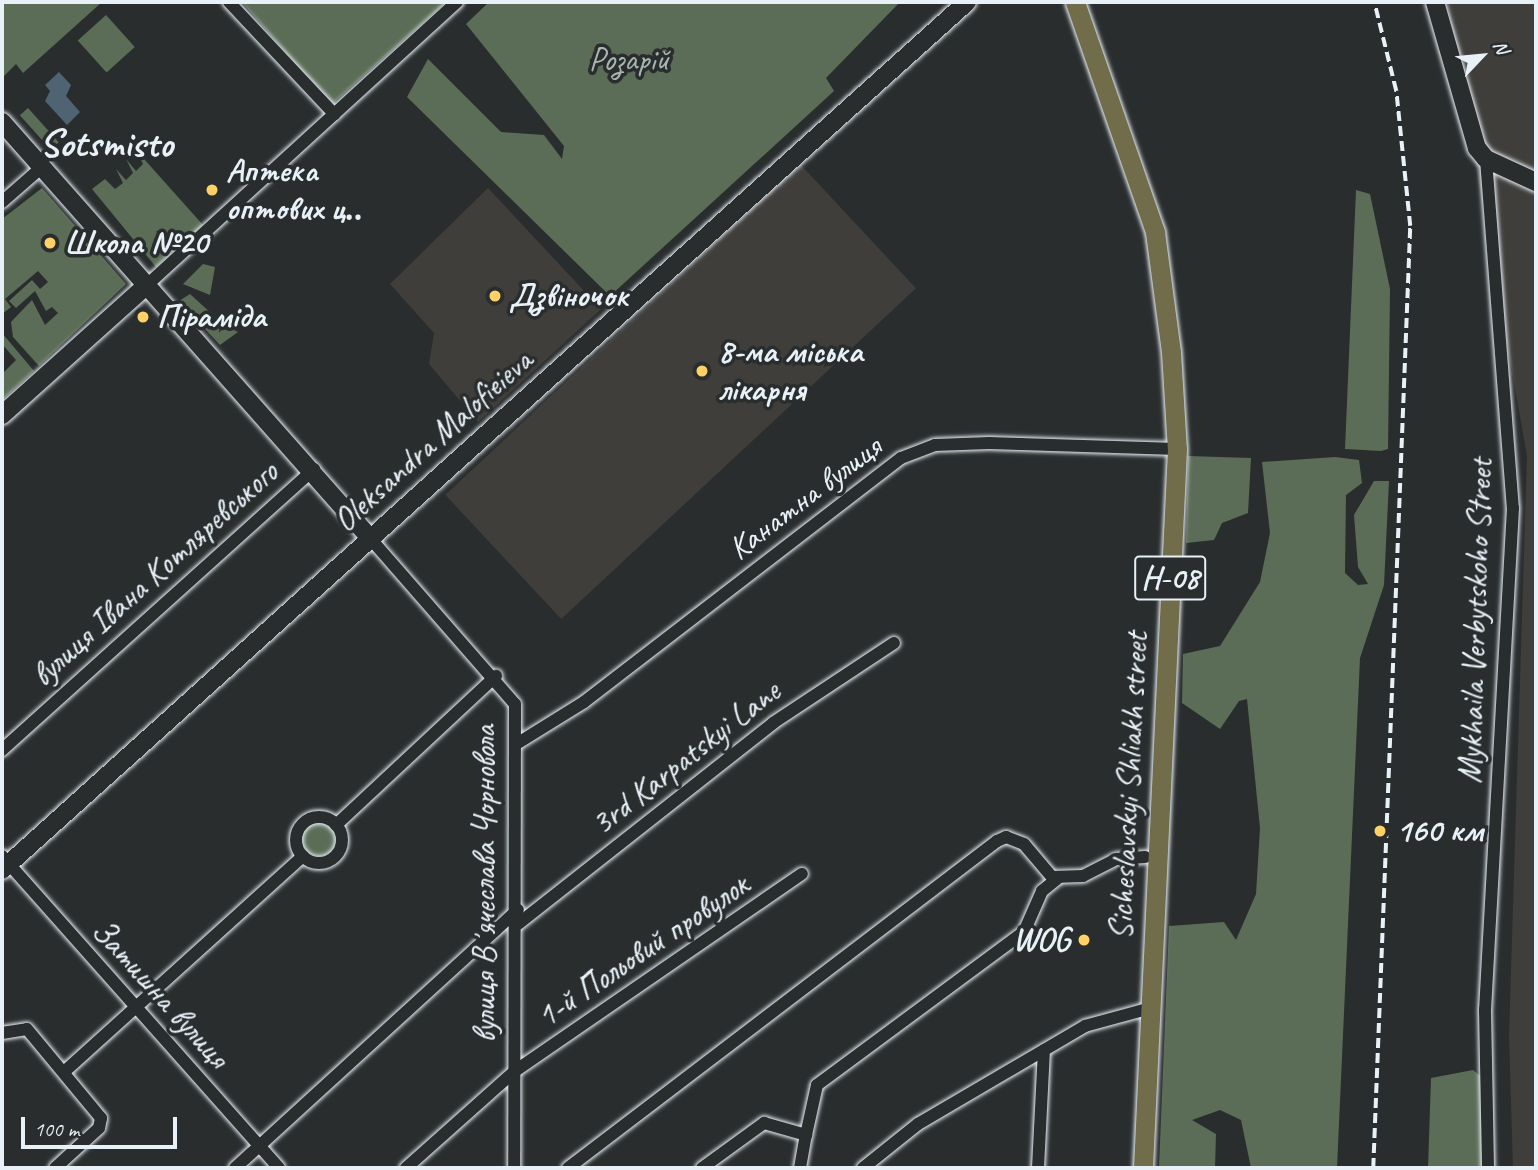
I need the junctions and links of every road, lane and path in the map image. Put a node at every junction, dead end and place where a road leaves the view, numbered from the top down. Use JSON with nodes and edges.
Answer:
{"nodes":[{"id":1,"x":229,"y":2,"type":"edge"},
{"id":2,"x":457,"y":2,"type":"edge"},
{"id":3,"x":967,"y":2,"type":"edge"},
{"id":4,"x":1075,"y":2,"type":"edge"},
{"id":5,"x":1435,"y":2,"type":"edge"},
{"id":6,"x":334,"y":114,"type":"junction"},
{"id":7,"x":2,"y":122,"type":"edge"},
{"id":8,"x":1486,"y":159,"type":"junction"},
{"id":9,"x":41,"y":167,"type":"junction"},
{"id":10,"x":1536,"y":182,"type":"edge"},
{"id":11,"x":2,"y":202,"type":"edge"},
{"id":12,"x":147,"y":285,"type":"junction"},
{"id":13,"x":2,"y":415,"type":"edge"},
{"id":14,"x":1177,"y":449,"type":"junction"},
{"id":15,"x":314,"y":469,"type":"junction"},
{"id":16,"x":370,"y":538,"type":"junction"},
{"id":17,"x":894,"y":643,"type":"dead end"},
{"id":18,"x":496,"y":676,"type":"junction"},
{"id":19,"x":518,"y":743,"type":"junction"},
{"id":20,"x":2,"y":750,"type":"edge"},
{"id":21,"x":336,"y":825,"type":"junction"},
{"id":22,"x":303,"y":856,"type":"junction"},
{"id":23,"x":1145,"y":857,"type":"dead end"},
{"id":24,"x":4,"y":863,"type":"edge"},
{"id":25,"x":802,"y":874,"type":"dead end"},
{"id":26,"x":1059,"y":878,"type":"junction"},
{"id":27,"x":518,"y":890,"type":"junction"},
{"id":28,"x":540,"y":908,"type":"junction"},
{"id":29,"x":518,"y":910,"type":"junction"},
{"id":30,"x":518,"y":924,"type":"junction"},
{"id":31,"x":135,"y":1007,"type":"junction"},
{"id":32,"x":1151,"y":1008,"type":"junction"},
{"id":33,"x":2,"y":1033,"type":"edge"},
{"id":34,"x":1044,"y":1050,"type":"junction"},
{"id":35,"x":515,"y":1071,"type":"junction"},
{"id":36,"x":64,"y":1072,"type":"junction"},
{"id":37,"x":806,"y":1135,"type":"junction"},
{"id":38,"x":259,"y":1147,"type":"junction"},
{"id":39,"x":55,"y":1168,"type":"edge"},
{"id":40,"x":234,"y":1168,"type":"edge"},
{"id":41,"x":279,"y":1168,"type":"edge"},
{"id":42,"x":406,"y":1168,"type":"edge"},
{"id":43,"x":514,"y":1168,"type":"edge"},
{"id":44,"x":568,"y":1168,"type":"edge"},
{"id":45,"x":702,"y":1168,"type":"edge"},
{"id":46,"x":800,"y":1168,"type":"edge"},
{"id":47,"x":863,"y":1168,"type":"edge"},
{"id":48,"x":1038,"y":1168,"type":"edge"},
{"id":49,"x":1143,"y":1168,"type":"edge"},
{"id":50,"x":1488,"y":1168,"type":"edge"}],
"edges":[{"from":1,"to":6,"type":"street"},
{"from":2,"to":6,"type":"street"},
{"from":3,"to":16,"type":"street","name":"Oleksandra Malofieieva"},
{"from":4,"to":14,"type":"main road","name":"Sicheslavskyi Shliakh street","number":"Н-08"},
{"from":5,"to":8,"type":"street"},
{"from":6,"to":12,"type":"street"},
{"from":7,"to":9,"type":"street","name":"вулиця Вʼячеслава Чорновола"},
{"from":8,"to":10,"type":"street"},
{"from":8,"to":50,"type":"street","name":"Mykhaila Verbytskoho Street"},
{"from":9,"to":11,"type":"street"},
{"from":9,"to":12,"type":"street","name":"вулиця Вʼячеслава Чорновола"},
{"from":12,"to":13,"type":"street"},
{"from":12,"to":15,"type":"street","name":"вулиця Вʼячеслава Чорновола"},
{"from":14,"to":19,"type":"street","name":"Канатна вулиця"},
{"from":14,"to":32,"type":"main road","name":"Sicheslavskyi Shliakh street","number":"Н-08"},
{"from":15,"to":16,"type":"street","name":"вулиця Вʼячеслава Чорновола"},
{"from":15,"to":20,"type":"street","name":"вулиця Івана Котляревського"},
{"from":16,"to":18,"type":"street","name":"вулиця Вʼячеслава Чорновола"},
{"from":16,"to":24,"type":"street","name":"Oleksandra Malofieieva"},
{"from":17,"to":28,"type":"street","name":"3rd Karpatskyi Lane"},
{"from":18,"to":19,"type":"street","name":"вулиця Вʼячеслава Чорновола"},
{"from":18,"to":21,"type":"street"},
{"from":19,"to":27,"type":"street","name":"вулиця Вʼячеслава Чорновола"},
{"from":21,"to":22,"type":"street"},
{"from":21,"to":22,"type":"street"},
{"from":22,"to":31,"type":"street"},
{"from":23,"to":26,"type":"street"},
{"from":24,"to":31,"type":"street","name":"Затишна вулиця"},
{"from":25,"to":35,"type":"street","name":"1-й Польовий провулок"},
{"from":26,"to":37,"type":"street"},
{"from":26,"to":44,"type":"street"},
{"from":27,"to":28,"type":"street"},
{"from":27,"to":29,"type":"street","name":"вулиця Вʼячеслава Чорновола"},
{"from":28,"to":30,"type":"street","name":"3rd Karpatskyi Lane"},
{"from":29,"to":30,"type":"street","name":"вулиця Вʼячеслава Чорновола"},
{"from":29,"to":38,"type":"street"},
{"from":30,"to":35,"type":"street","name":"вулиця Вʼячеслава Чорновола"},
{"from":31,"to":36,"type":"street"},
{"from":31,"to":38,"type":"street","name":"Затишна вулиця"},
{"from":32,"to":34,"type":"street"},
{"from":32,"to":49,"type":"main road","name":"Sicheslavskyi Shliakh street","number":"Н-08"},
{"from":33,"to":36,"type":"street"},
{"from":34,"to":47,"type":"street"},
{"from":34,"to":48,"type":"street"},
{"from":35,"to":42,"type":"street","name":"1-й Польовий провулок"},
{"from":35,"to":43,"type":"street","name":"вулиця Вʼячеслава Чорновола"},
{"from":36,"to":39,"type":"street"},
{"from":37,"to":45,"type":"street"},
{"from":37,"to":46,"type":"street"},
{"from":38,"to":40,"type":"street"},
{"from":38,"to":41,"type":"street","name":"Затишна вулиця"}]}
